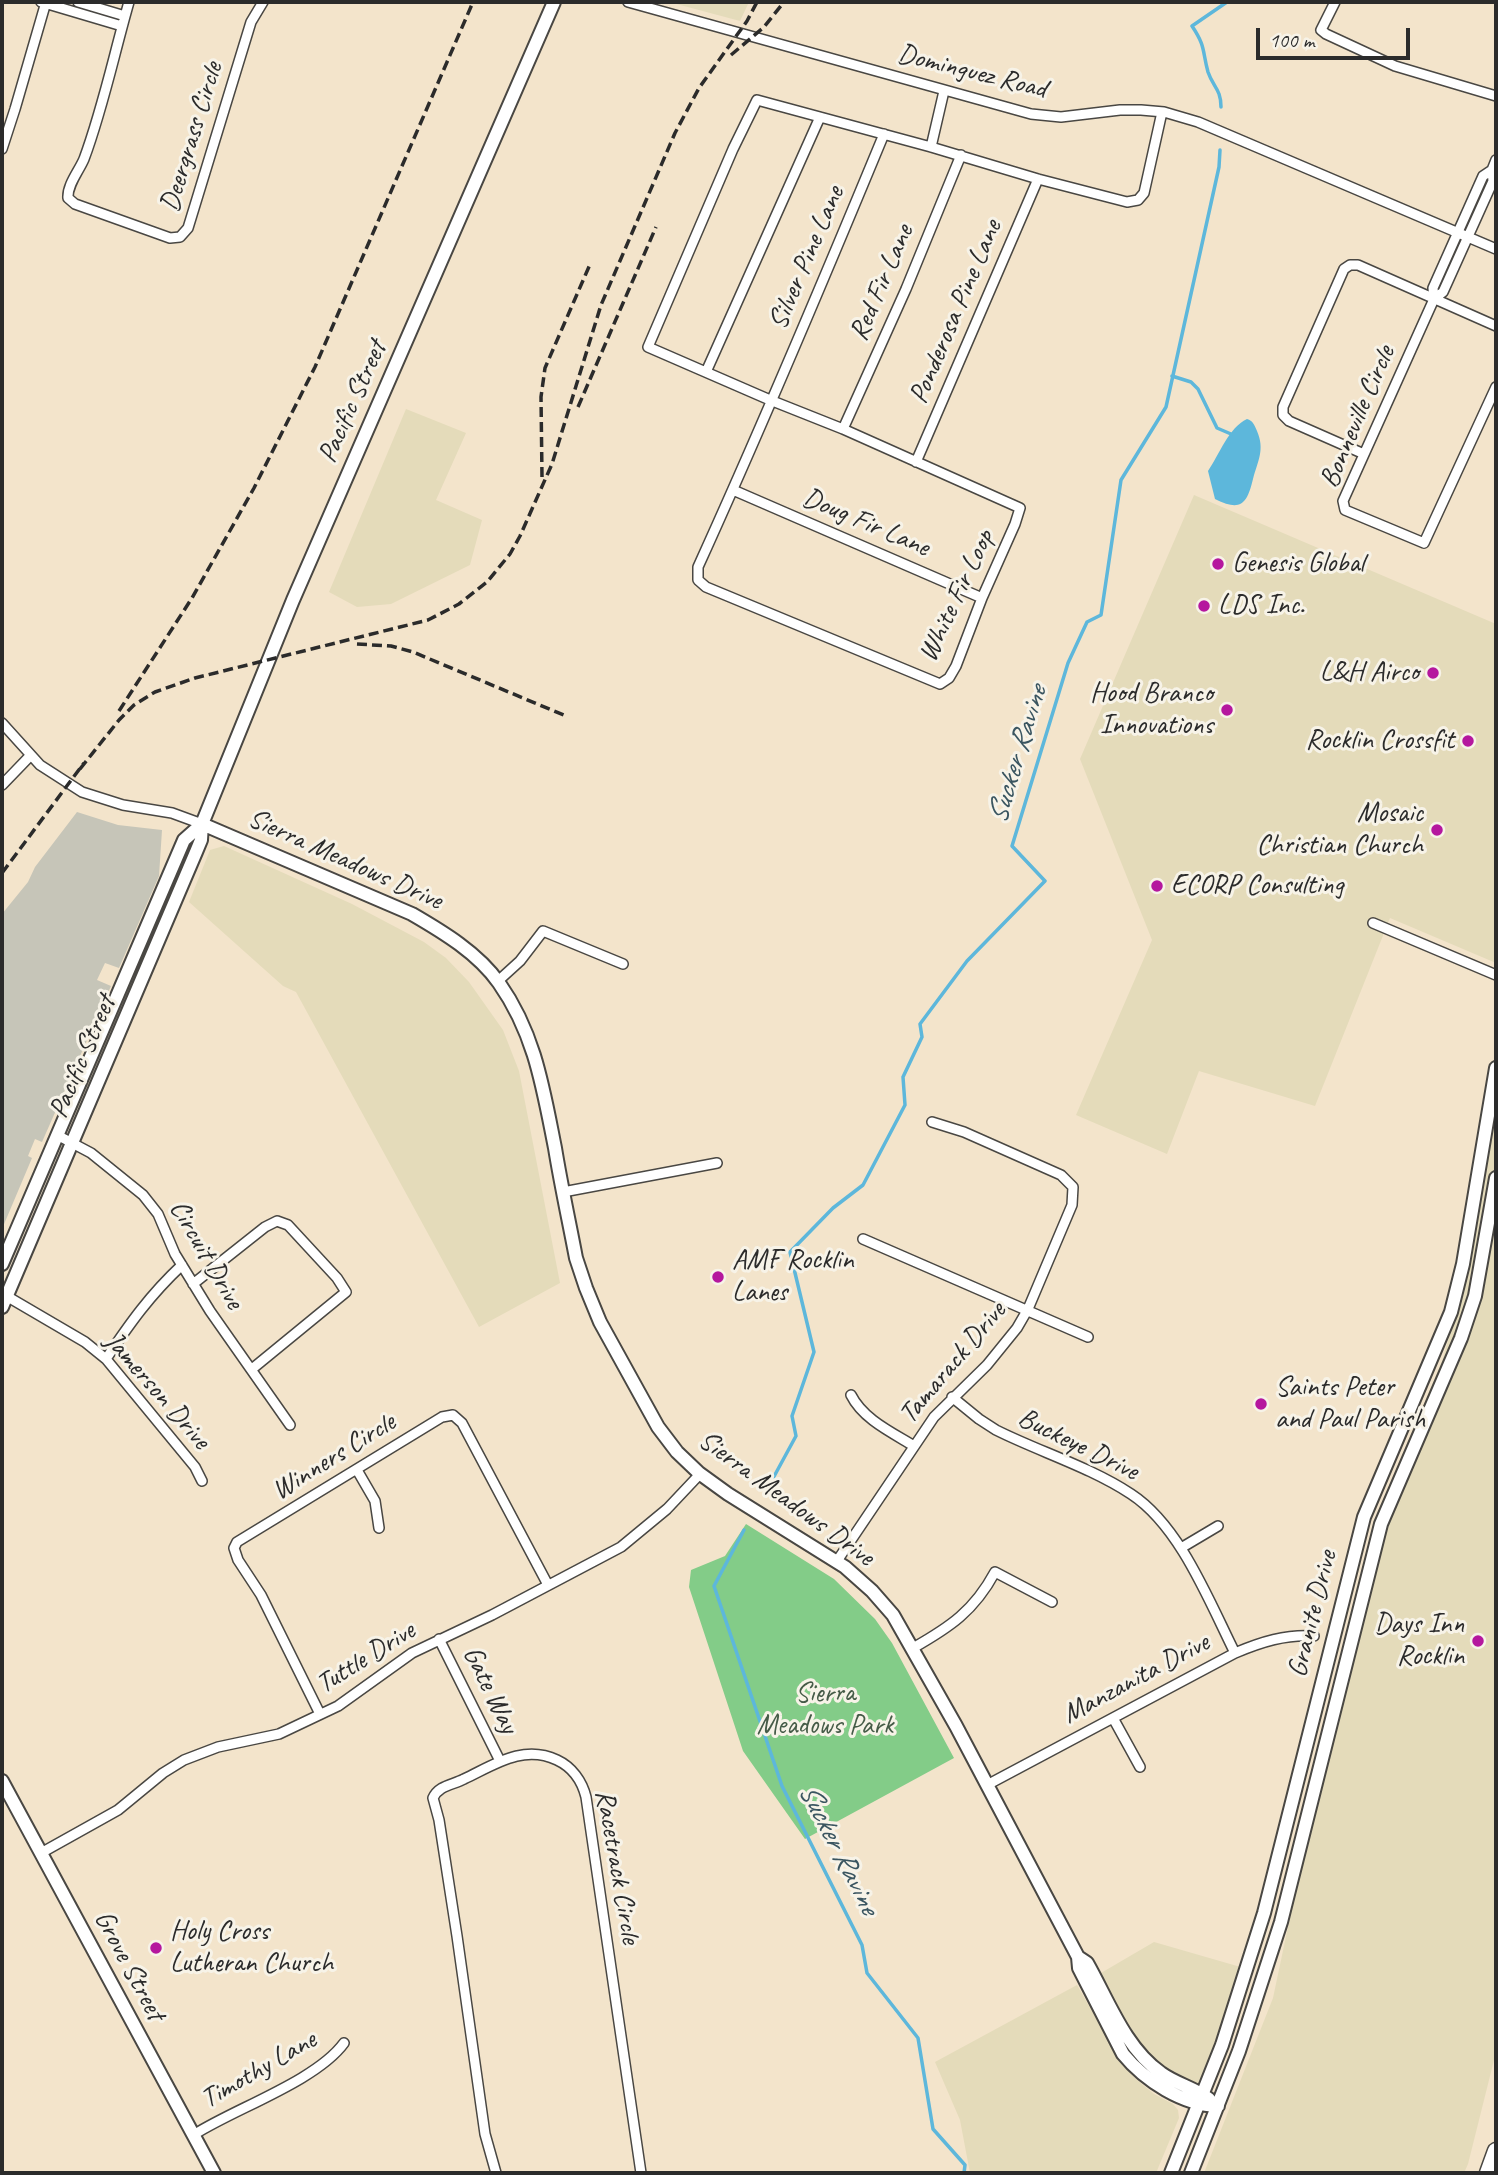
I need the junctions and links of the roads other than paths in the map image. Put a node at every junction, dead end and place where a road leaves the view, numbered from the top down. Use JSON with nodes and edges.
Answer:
{"nodes":[{"id":1,"x":44,"y":2,"type":"edge"},
{"id":2,"x":78,"y":2,"type":"edge"},
{"id":3,"x":130,"y":2,"type":"edge"},
{"id":4,"x":262,"y":2,"type":"edge"},
{"id":5,"x":554,"y":2,"type":"edge"},
{"id":6,"x":628,"y":2,"type":"edge"},
{"id":7,"x":1335,"y":2,"type":"edge"},
{"id":8,"x":124,"y":21,"type":"junction"},
{"id":9,"x":944,"y":90,"type":"junction"},
{"id":10,"x":1496,"y":96,"type":"edge"},
{"id":11,"x":1162,"y":112,"type":"junction"},
{"id":12,"x":820,"y":117,"type":"junction"},
{"id":13,"x":884,"y":134,"type":"junction"},
{"id":14,"x":931,"y":147,"type":"junction"},
{"id":15,"x":2,"y":149,"type":"edge"},
{"id":16,"x":961,"y":155,"type":"junction"},
{"id":17,"x":1496,"y":160,"type":"edge"},
{"id":18,"x":1494,"y":171,"type":"edge"},
{"id":19,"x":1038,"y":180,"type":"junction"},
{"id":20,"x":1458,"y":233,"type":"junction"},
{"id":21,"x":1468,"y":237,"type":"junction"},
{"id":22,"x":1496,"y":249,"type":"edge"},
{"id":23,"x":1434,"y":299,"type":"junction"},
{"id":24,"x":1496,"y":326,"type":"edge"},
{"id":25,"x":706,"y":372,"type":"junction"},
{"id":26,"x":1496,"y":387,"type":"edge"},
{"id":27,"x":770,"y":400,"type":"junction"},
{"id":28,"x":843,"y":429,"type":"junction"},
{"id":29,"x":1364,"y":454,"type":"junction"},
{"id":30,"x":916,"y":461,"type":"junction"},
{"id":31,"x":733,"y":490,"type":"junction"},
{"id":32,"x":982,"y":598,"type":"junction"},
{"id":33,"x":2,"y":723,"type":"edge"},
{"id":34,"x":30,"y":756,"type":"junction"},
{"id":35,"x":2,"y":785,"type":"edge"},
{"id":36,"x":202,"y":824,"type":"junction"},
{"id":37,"x":1373,"y":923,"type":"dead end"},
{"id":38,"x":623,"y":964,"type":"dead end"},
{"id":39,"x":1496,"y":975,"type":"edge"},
{"id":40,"x":498,"y":981,"type":"junction"},
{"id":41,"x":1496,"y":1068,"type":"edge"},
{"id":42,"x":932,"y":1122,"type":"dead end"},
{"id":43,"x":57,"y":1135,"type":"junction"},
{"id":44,"x":73,"y":1144,"type":"junction"},
{"id":45,"x":717,"y":1163,"type":"dead end"},
{"id":46,"x":1496,"y":1178,"type":"edge"},
{"id":47,"x":563,"y":1192,"type":"junction"},
{"id":48,"x":863,"y":1239,"type":"dead end"},
{"id":49,"x":2,"y":1264,"type":"edge"},
{"id":50,"x":182,"y":1265,"type":"junction"},
{"id":51,"x":193,"y":1284,"type":"junction"},
{"id":52,"x":4,"y":1299,"type":"edge"},
{"id":53,"x":1028,"y":1309,"type":"junction"},
{"id":54,"x":1088,"y":1337,"type":"dead end"},
{"id":55,"x":106,"y":1359,"type":"junction"},
{"id":56,"x":252,"y":1369,"type":"junction"},
{"id":57,"x":851,"y":1395,"type":"dead end"},
{"id":58,"x":952,"y":1397,"type":"junction"},
{"id":59,"x":290,"y":1425,"type":"dead end"},
{"id":60,"x":914,"y":1446,"type":"junction"},
{"id":61,"x":357,"y":1470,"type":"junction"},
{"id":62,"x":700,"y":1474,"type":"junction"},
{"id":63,"x":202,"y":1481,"type":"dead end"},
{"id":64,"x":1218,"y":1526,"type":"dead end"},
{"id":65,"x":379,"y":1528,"type":"dead end"},
{"id":66,"x":1181,"y":1548,"type":"junction"},
{"id":67,"x":837,"y":1561,"type":"junction"},
{"id":68,"x":548,"y":1585,"type":"junction"},
{"id":69,"x":1052,"y":1602,"type":"dead end"},
{"id":70,"x":1314,"y":1636,"type":"dead end"},
{"id":71,"x":439,"y":1639,"type":"junction"},
{"id":72,"x":913,"y":1648,"type":"junction"},
{"id":73,"x":1235,"y":1653,"type":"junction"},
{"id":74,"x":320,"y":1714,"type":"junction"},
{"id":75,"x":1112,"y":1718,"type":"junction"},
{"id":76,"x":500,"y":1762,"type":"junction"},
{"id":77,"x":1140,"y":1768,"type":"dead end"},
{"id":78,"x":2,"y":1781,"type":"edge"},
{"id":79,"x":987,"y":1785,"type":"junction"},
{"id":80,"x":41,"y":1853,"type":"junction"},
{"id":81,"x":1078,"y":1957,"type":"junction"},
{"id":82,"x":1114,"y":2010,"type":"junction"},
{"id":83,"x":344,"y":2043,"type":"dead end"},
{"id":84,"x":1123,"y":2054,"type":"junction"},
{"id":85,"x":1201,"y":2100,"type":"junction"},
{"id":86,"x":1218,"y":2106,"type":"junction"},
{"id":87,"x":195,"y":2134,"type":"junction"},
{"id":88,"x":1496,"y":2151,"type":"edge"},
{"id":89,"x":214,"y":2173,"type":"edge"},
{"id":90,"x":496,"y":2173,"type":"edge"},
{"id":91,"x":641,"y":2173,"type":"edge"},
{"id":92,"x":1171,"y":2173,"type":"edge"},
{"id":93,"x":1191,"y":2173,"type":"edge"},
{"id":94,"x":1488,"y":2173,"type":"edge"}],
"edges":[{"from":1,"to":8,"type":"street"},
{"from":1,"to":15,"type":"street"},
{"from":2,"to":8,"type":"street"},
{"from":3,"to":8,"type":"street","name":"Deergrass Circle"},
{"from":4,"to":8,"type":"street","name":"Deergrass Circle"},
{"from":5,"to":36,"type":"street","name":"Pacific Street"},
{"from":6,"to":9,"type":"street","name":"Dominguez Road"},
{"from":7,"to":10,"type":"street"},
{"from":9,"to":11,"type":"street","name":"Dominguez Road"},
{"from":9,"to":14,"type":"street"},
{"from":11,"to":19,"type":"street"},
{"from":11,"to":20,"type":"street","name":"Dominguez Road"},
{"from":12,"to":13,"type":"street"},
{"from":12,"to":25,"type":"street"},
{"from":12,"to":25,"type":"street"},
{"from":13,"to":14,"type":"street"},
{"from":13,"to":27,"type":"street","name":"Silver Pine Lane"},
{"from":14,"to":16,"type":"street"},
{"from":16,"to":19,"type":"street"},
{"from":16,"to":28,"type":"street","name":"Red Fir Lane"},
{"from":17,"to":18,"type":"street"},
{"from":18,"to":20,"type":"street","name":"Bonneville Circle"},
{"from":18,"to":21,"type":"street","name":"Bonneville Circle"},
{"from":19,"to":30,"type":"street","name":"Ponderosa Pine Lane"},
{"from":20,"to":21,"type":"street","name":"Dominguez Road"},
{"from":20,"to":23,"type":"street","name":"Bonneville Circle"},
{"from":21,"to":22,"type":"street","name":"Dominguez Road"},
{"from":21,"to":23,"type":"street","name":"Bonneville Circle"},
{"from":23,"to":24,"type":"street"},
{"from":23,"to":29,"type":"street","name":"Bonneville Circle"},
{"from":23,"to":29,"type":"street"},
{"from":25,"to":27,"type":"street"},
{"from":26,"to":29,"type":"street","name":"Bonneville Circle"},
{"from":27,"to":28,"type":"street","name":"White Fir Loop"},
{"from":27,"to":31,"type":"street","name":"White Fir Loop"},
{"from":28,"to":30,"type":"street","name":"White Fir Loop"},
{"from":30,"to":32,"type":"street","name":"White Fir Loop"},
{"from":31,"to":32,"type":"street","name":"Doug Fir Lane"},
{"from":31,"to":32,"type":"street","name":"White Fir Loop"},
{"from":33,"to":34,"type":"street"},
{"from":34,"to":35,"type":"street"},
{"from":34,"to":36,"type":"street"},
{"from":36,"to":40,"type":"street","name":"Sierra Meadows Drive"},
{"from":36,"to":43,"type":"street","name":"Pacific Street"},
{"from":36,"to":44,"type":"street","name":"Pacific Street"},
{"from":37,"to":39,"type":"street"},
{"from":38,"to":40,"type":"street"},
{"from":40,"to":47,"type":"street","name":"Sierra Meadows Drive"},
{"from":41,"to":85,"type":"street","name":"Granite Drive"},
{"from":42,"to":53,"type":"street","name":"Tamarack Drive"},
{"from":43,"to":44,"type":"street","name":"Circuit Drive"},
{"from":43,"to":49,"type":"street","name":"Pacific Street"},
{"from":44,"to":50,"type":"street","name":"Circuit Drive"},
{"from":44,"to":52,"type":"street","name":"Pacific Street"},
{"from":45,"to":47,"type":"street"},
{"from":46,"to":86,"type":"street","name":"Granite Drive"},
{"from":47,"to":62,"type":"street","name":"Sierra Meadows Drive"},
{"from":48,"to":53,"type":"street"},
{"from":50,"to":51,"type":"street","name":"Circuit Drive"},
{"from":50,"to":55,"type":"street"},
{"from":51,"to":56,"type":"street","name":"Circuit Drive"},
{"from":51,"to":56,"type":"street"},
{"from":52,"to":55,"type":"street","name":"Jamerson Drive"},
{"from":53,"to":54,"type":"street"},
{"from":53,"to":58,"type":"street","name":"Tamarack Drive"},
{"from":55,"to":63,"type":"street","name":"Jamerson Drive"},
{"from":56,"to":59,"type":"street","name":"Circuit Drive"},
{"from":57,"to":60,"type":"street"},
{"from":58,"to":60,"type":"street","name":"Tamarack Drive"},
{"from":58,"to":66,"type":"street","name":"Buckeye Drive"},
{"from":60,"to":67,"type":"street","name":"Tamarack Drive"},
{"from":61,"to":65,"type":"street"},
{"from":61,"to":68,"type":"street","name":"Winners Circle"},
{"from":61,"to":74,"type":"street","name":"Winners Circle"},
{"from":62,"to":67,"type":"street","name":"Sierra Meadows Drive"},
{"from":62,"to":68,"type":"street","name":"Tuttle Drive"},
{"from":64,"to":66,"type":"street"},
{"from":66,"to":73,"type":"street","name":"Buckeye Drive"},
{"from":67,"to":72,"type":"street","name":"Sierra Meadows Drive"},
{"from":68,"to":71,"type":"street","name":"Tuttle Drive"},
{"from":69,"to":72,"type":"street"},
{"from":70,"to":73,"type":"street","name":"Manzanita Drive"},
{"from":71,"to":74,"type":"street","name":"Tuttle Drive"},
{"from":71,"to":76,"type":"street","name":"Gate Way"},
{"from":72,"to":79,"type":"street","name":"Sierra Meadows Drive"},
{"from":73,"to":75,"type":"street","name":"Manzanita Drive"},
{"from":74,"to":80,"type":"street","name":"Tuttle Drive"},
{"from":75,"to":77,"type":"street"},
{"from":75,"to":79,"type":"street","name":"Manzanita Drive"},
{"from":76,"to":90,"type":"street","name":"Racetrack Circle"},
{"from":76,"to":91,"type":"street","name":"Racetrack Circle"},
{"from":78,"to":80,"type":"street","name":"Grove Street"},
{"from":79,"to":81,"type":"street","name":"Sierra Meadows Drive"},
{"from":80,"to":87,"type":"street","name":"Grove Street"},
{"from":81,"to":82,"type":"street","name":"Sierra Meadows Drive"},
{"from":81,"to":84,"type":"street","name":"Sierra Meadows Drive"},
{"from":82,"to":84,"type":"street"},
{"from":82,"to":85,"type":"street","name":"Sierra Meadows Drive"},
{"from":83,"to":87,"type":"street","name":"Timothy Lane"},
{"from":84,"to":85,"type":"street","name":"Sierra Meadows Drive"},
{"from":85,"to":86,"type":"street","name":"Sierra Meadows Drive"},
{"from":85,"to":92,"type":"street","name":"Granite Drive"},
{"from":86,"to":93,"type":"street","name":"Granite Drive"},
{"from":87,"to":89,"type":"street","name":"Grove Street"},
{"from":88,"to":94,"type":"highway"}]}
